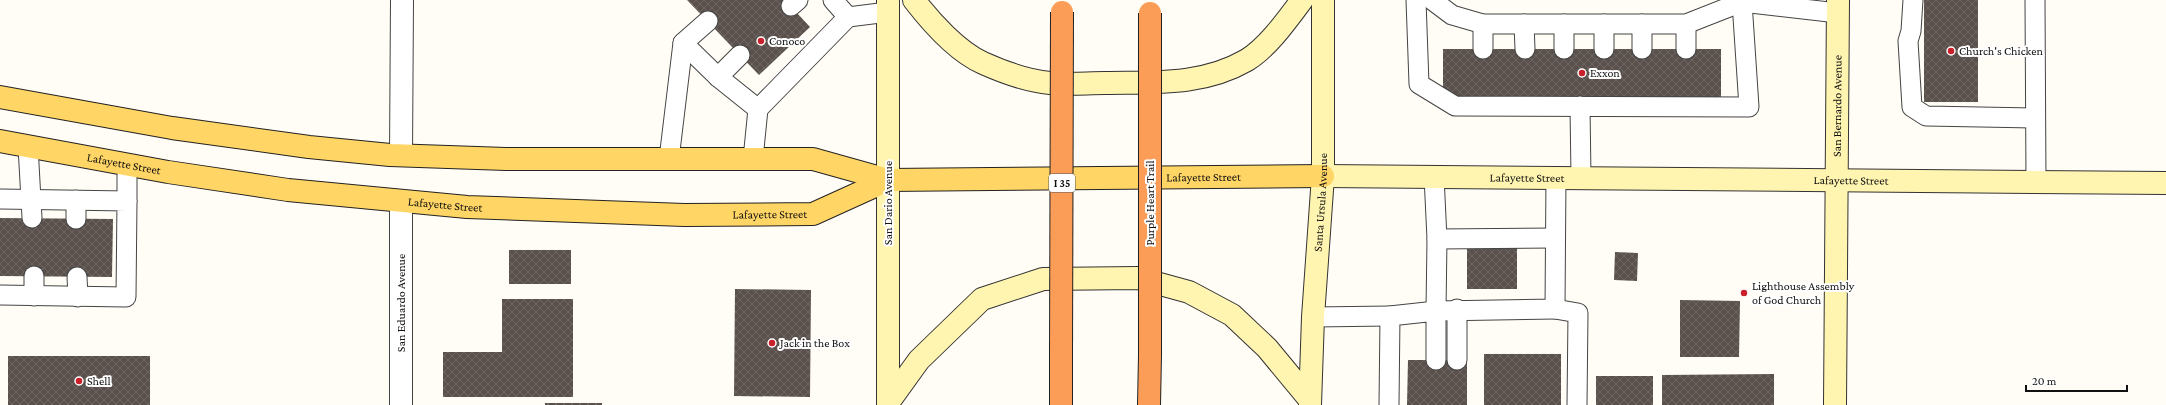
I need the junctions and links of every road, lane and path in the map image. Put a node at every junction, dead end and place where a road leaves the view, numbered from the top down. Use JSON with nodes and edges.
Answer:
{"nodes":[{"id":1,"x":402,"y":0,"type":"edge"},
{"id":2,"x":833,"y":0,"type":"edge"},
{"id":3,"x":914,"y":0,"type":"edge"},
{"id":4,"x":1302,"y":0,"type":"edge"},
{"id":5,"x":1323,"y":0,"type":"edge"},
{"id":6,"x":1416,"y":0,"type":"edge"},
{"id":7,"x":1432,"y":0,"type":"edge"},
{"id":8,"x":1913,"y":0,"type":"edge"},
{"id":9,"x":2035,"y":0,"type":"edge"},
{"id":10,"x":1741,"y":1,"type":"edge"},
{"id":11,"x":888,"y":6,"type":"edge"},
{"id":12,"x":1062,"y":6,"type":"edge"},
{"id":13,"x":1150,"y":6,"type":"edge"},
{"id":14,"x":1838,"y":7,"type":"edge"},
{"id":15,"x":848,"y":17,"type":"junction"},
{"id":16,"x":708,"y":21,"type":"dead end"},
{"id":17,"x":1483,"y":24,"type":"junction"},
{"id":18,"x":1524,"y":24,"type":"junction"},
{"id":19,"x":1564,"y":24,"type":"junction"},
{"id":20,"x":1604,"y":24,"type":"junction"},
{"id":21,"x":1642,"y":24,"type":"junction"},
{"id":22,"x":1686,"y":24,"type":"junction"},
{"id":23,"x":683,"y":43,"type":"junction"},
{"id":24,"x":1483,"y":49,"type":"dead end"},
{"id":25,"x":1524,"y":49,"type":"dead end"},
{"id":26,"x":1564,"y":49,"type":"dead end"},
{"id":27,"x":1604,"y":49,"type":"dead end"},
{"id":28,"x":1642,"y":49,"type":"dead end"},
{"id":29,"x":1686,"y":49,"type":"dead end"},
{"id":30,"x":740,"y":55,"type":"dead end"},
{"id":31,"x":718,"y":77,"type":"junction"},
{"id":32,"x":0,"y":97,"type":"edge"},
{"id":33,"x":1570,"y":103,"type":"junction"},
{"id":34,"x":758,"y":109,"type":"junction"},
{"id":35,"x":2035,"y":118,"type":"junction"},
{"id":36,"x":0,"y":141,"type":"edge"},
{"id":37,"x":28,"y":146,"type":"junction"},
{"id":38,"x":401,"y":155,"type":"junction"},
{"id":39,"x":670,"y":159,"type":"junction"},
{"id":40,"x":753,"y":159,"type":"junction"},
{"id":41,"x":127,"y":164,"type":"junction"},
{"id":42,"x":1322,"y":176,"type":"junction"},
{"id":43,"x":1434,"y":176,"type":"junction"},
{"id":44,"x":1556,"y":177,"type":"junction"},
{"id":45,"x":1581,"y":178,"type":"junction"},
{"id":46,"x":888,"y":180,"type":"junction"},
{"id":47,"x":1837,"y":180,"type":"junction"},
{"id":48,"x":2036,"y":182,"type":"junction"},
{"id":49,"x":2166,"y":184,"type":"edge"},
{"id":50,"x":0,"y":199,"type":"edge"},
{"id":51,"x":127,"y":201,"type":"junction"},
{"id":52,"x":401,"y":201,"type":"junction"},
{"id":53,"x":32,"y":209,"type":"junction"},
{"id":54,"x":1555,"y":238,"type":"junction"},
{"id":55,"x":1437,"y":239,"type":"junction"},
{"id":56,"x":34,"y":276,"type":"dead end"},
{"id":57,"x":77,"y":277,"type":"dead end"},
{"id":58,"x":0,"y":295,"type":"edge"},
{"id":59,"x":34,"y":296,"type":"junction"},
{"id":60,"x":78,"y":297,"type":"junction"},
{"id":61,"x":1457,"y":309,"type":"junction"},
{"id":62,"x":1555,"y":309,"type":"junction"},
{"id":63,"x":1436,"y":311,"type":"junction"},
{"id":64,"x":1390,"y":316,"type":"junction"},
{"id":65,"x":1312,"y":317,"type":"junction"},
{"id":66,"x":1436,"y":360,"type":"dead end"},
{"id":67,"x":1457,"y":360,"type":"dead end"},
{"id":68,"x":1310,"y":402,"type":"edge"},
{"id":69,"x":888,"y":404,"type":"edge"},
{"id":70,"x":401,"y":405,"type":"edge"},
{"id":71,"x":1061,"y":405,"type":"edge"},
{"id":72,"x":1149,"y":405,"type":"edge"},
{"id":73,"x":1389,"y":405,"type":"edge"},
{"id":74,"x":1577,"y":405,"type":"edge"},
{"id":75,"x":1835,"y":405,"type":"edge"}],
"edges":[{"from":1,"to":38,"type":"street"},
{"from":2,"to":15,"type":"lane"},
{"from":3,"to":4,"type":"main road"},
{"from":5,"to":42,"type":"main road","name":"Santa Ursula Avenue"},
{"from":6,"to":33,"type":"lane"},
{"from":7,"to":17,"type":"lane"},
{"from":8,"to":35,"type":"lane"},
{"from":9,"to":35,"type":"lane"},
{"from":10,"to":14,"type":"lane"},
{"from":10,"to":22,"type":"lane"},
{"from":10,"to":33,"type":"lane"},
{"from":11,"to":15,"type":"lane"},
{"from":11,"to":46,"type":"main road","name":"San Dario Avenue"},
{"from":12,"to":71,"type":"highway","number":"I 35","bridge":true},
{"from":13,"to":72,"type":"highway","name":"Purple Heart Trail","bridge":true},
{"from":14,"to":47,"type":"main road","name":"San Bernardo Avenue"},
{"from":15,"to":34,"type":"lane"},
{"from":16,"to":23,"type":"lane"},
{"from":17,"to":18,"type":"lane"},
{"from":17,"to":24,"type":"lane"},
{"from":18,"to":19,"type":"lane"},
{"from":18,"to":25,"type":"lane"},
{"from":19,"to":20,"type":"lane"},
{"from":19,"to":26,"type":"lane"},
{"from":20,"to":21,"type":"lane"},
{"from":20,"to":27,"type":"lane"},
{"from":21,"to":22,"type":"lane"},
{"from":21,"to":28,"type":"lane"},
{"from":22,"to":29,"type":"lane"},
{"from":23,"to":31,"type":"lane"},
{"from":23,"to":39,"type":"lane"},
{"from":30,"to":31,"type":"lane"},
{"from":31,"to":34,"type":"lane"},
{"from":32,"to":38,"type":"main road","name":"Lafayette Street"},
{"from":33,"to":45,"type":"lane"},
{"from":34,"to":40,"type":"lane"},
{"from":35,"to":48,"type":"lane"},
{"from":36,"to":37,"type":"main road","name":"Lafayette Street"},
{"from":37,"to":41,"type":"main road","name":"Lafayette Street"},
{"from":37,"to":53,"type":"lane"},
{"from":38,"to":39,"type":"main road","name":"Lafayette Street"},
{"from":39,"to":40,"type":"main road","name":"Lafayette Street"},
{"from":40,"to":46,"type":"main road","name":"Lafayette Street"},
{"from":41,"to":51,"type":"lane"},
{"from":41,"to":52,"type":"main road","name":"Lafayette Street"},
{"from":42,"to":43,"type":"main road","name":"Lafayette Street"},
{"from":42,"to":46,"type":"main road","name":"Lafayette Street"},
{"from":42,"to":65,"type":"main road","name":"Santa Ursula Avenue"},
{"from":43,"to":44,"type":"main road","name":"Lafayette Street"},
{"from":43,"to":55,"type":"lane"},
{"from":44,"to":45,"type":"main road","name":"Lafayette Street"},
{"from":44,"to":54,"type":"lane"},
{"from":45,"to":47,"type":"main road","name":"Lafayette Street"},
{"from":46,"to":52,"type":"main road","name":"Lafayette Street"},
{"from":46,"to":69,"type":"main road","name":"San Dario Avenue"},
{"from":47,"to":48,"type":"main road","name":"Lafayette Street"},
{"from":47,"to":75,"type":"main road","name":"San Bernardo Avenue"},
{"from":48,"to":49,"type":"main road","name":"Lafayette Street"},
{"from":50,"to":53,"type":"lane"},
{"from":51,"to":53,"type":"lane"},
{"from":51,"to":60,"type":"lane"},
{"from":52,"to":70,"type":"street","name":"San Eduardo Avenue"},
{"from":54,"to":55,"type":"lane"},
{"from":54,"to":62,"type":"lane"},
{"from":55,"to":63,"type":"lane"},
{"from":56,"to":59,"type":"lane"},
{"from":57,"to":60,"type":"lane"},
{"from":58,"to":59,"type":"lane"},
{"from":59,"to":60,"type":"lane"},
{"from":61,"to":62,"type":"lane"},
{"from":61,"to":63,"type":"lane"},
{"from":61,"to":67,"type":"lane"},
{"from":62,"to":74,"type":"lane"},
{"from":63,"to":64,"type":"lane"},
{"from":63,"to":66,"type":"lane"},
{"from":64,"to":65,"type":"lane"},
{"from":64,"to":73,"type":"lane"},
{"from":65,"to":68,"type":"main road","name":"Santa Ursula Avenue"},
{"from":68,"to":69,"type":"main road"}]}
